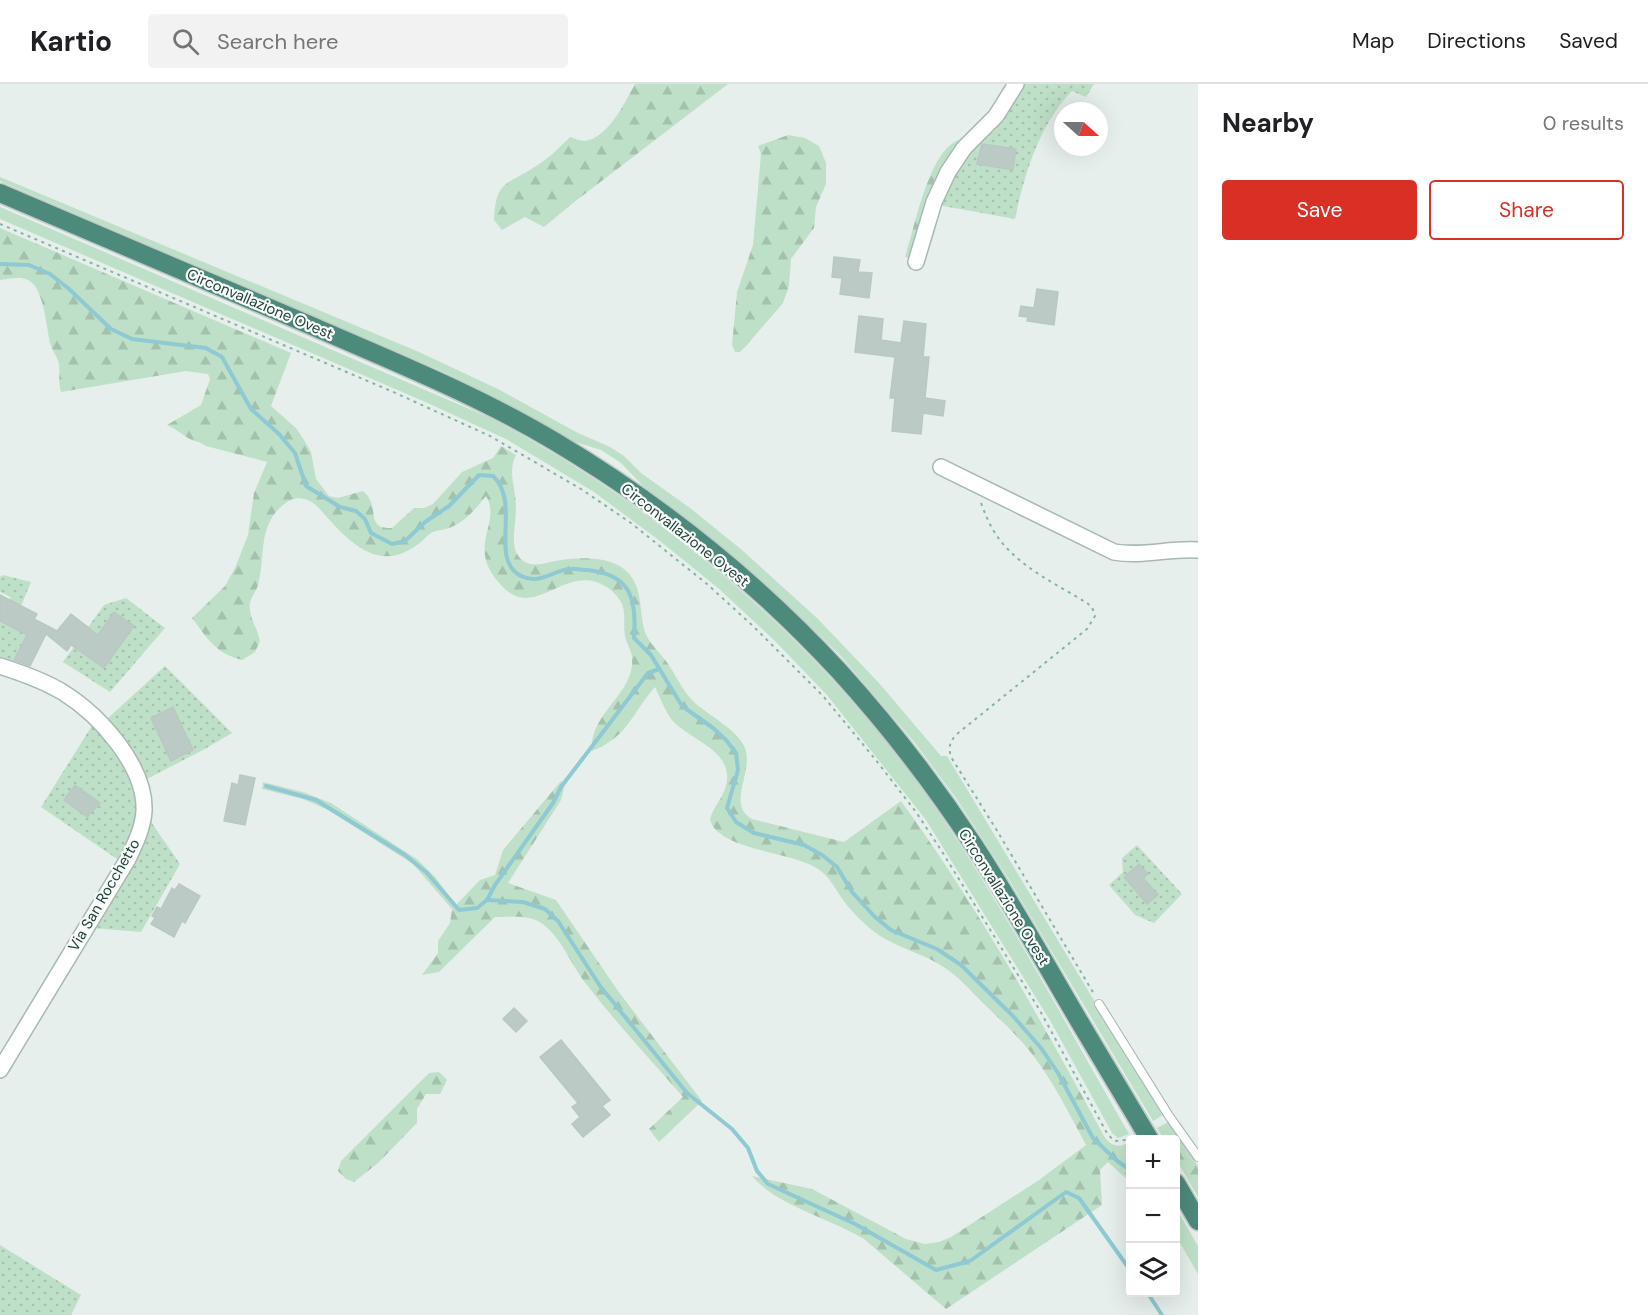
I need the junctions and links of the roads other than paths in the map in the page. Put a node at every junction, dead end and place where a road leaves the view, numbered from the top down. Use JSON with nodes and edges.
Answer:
{"nodes":[{"id":1,"x":1016,"y":84,"type":"edge"},
{"id":2,"x":0,"y":193,"type":"edge"},
{"id":3,"x":916,"y":262,"type":"dead end"},
{"id":4,"x":941,"y":467,"type":"dead end"},
{"id":5,"x":1198,"y":550,"type":"edge"},
{"id":6,"x":0,"y":666,"type":"edge"},
{"id":7,"x":1100,"y":1004,"type":"road end"},
{"id":8,"x":0,"y":1070,"type":"edge"},
{"id":9,"x":1147,"y":1135,"type":"edge"},
{"id":10,"x":1198,"y":1157,"type":"edge"},
{"id":11,"x":1179,"y":1189,"type":"edge"},
{"id":12,"x":1198,"y":1221,"type":"edge"}],
"edges":[{"from":1,"to":3,"type":"street"},
{"from":2,"to":9,"type":"highway","name":"Circonvallazione Ovest","bridge":true},
{"from":4,"to":5,"type":"street"},
{"from":6,"to":8,"type":"street","name":"Via San Rocchetto"},
{"from":7,"to":10,"type":"lane"},
{"from":11,"to":12,"type":"highway"}]}
